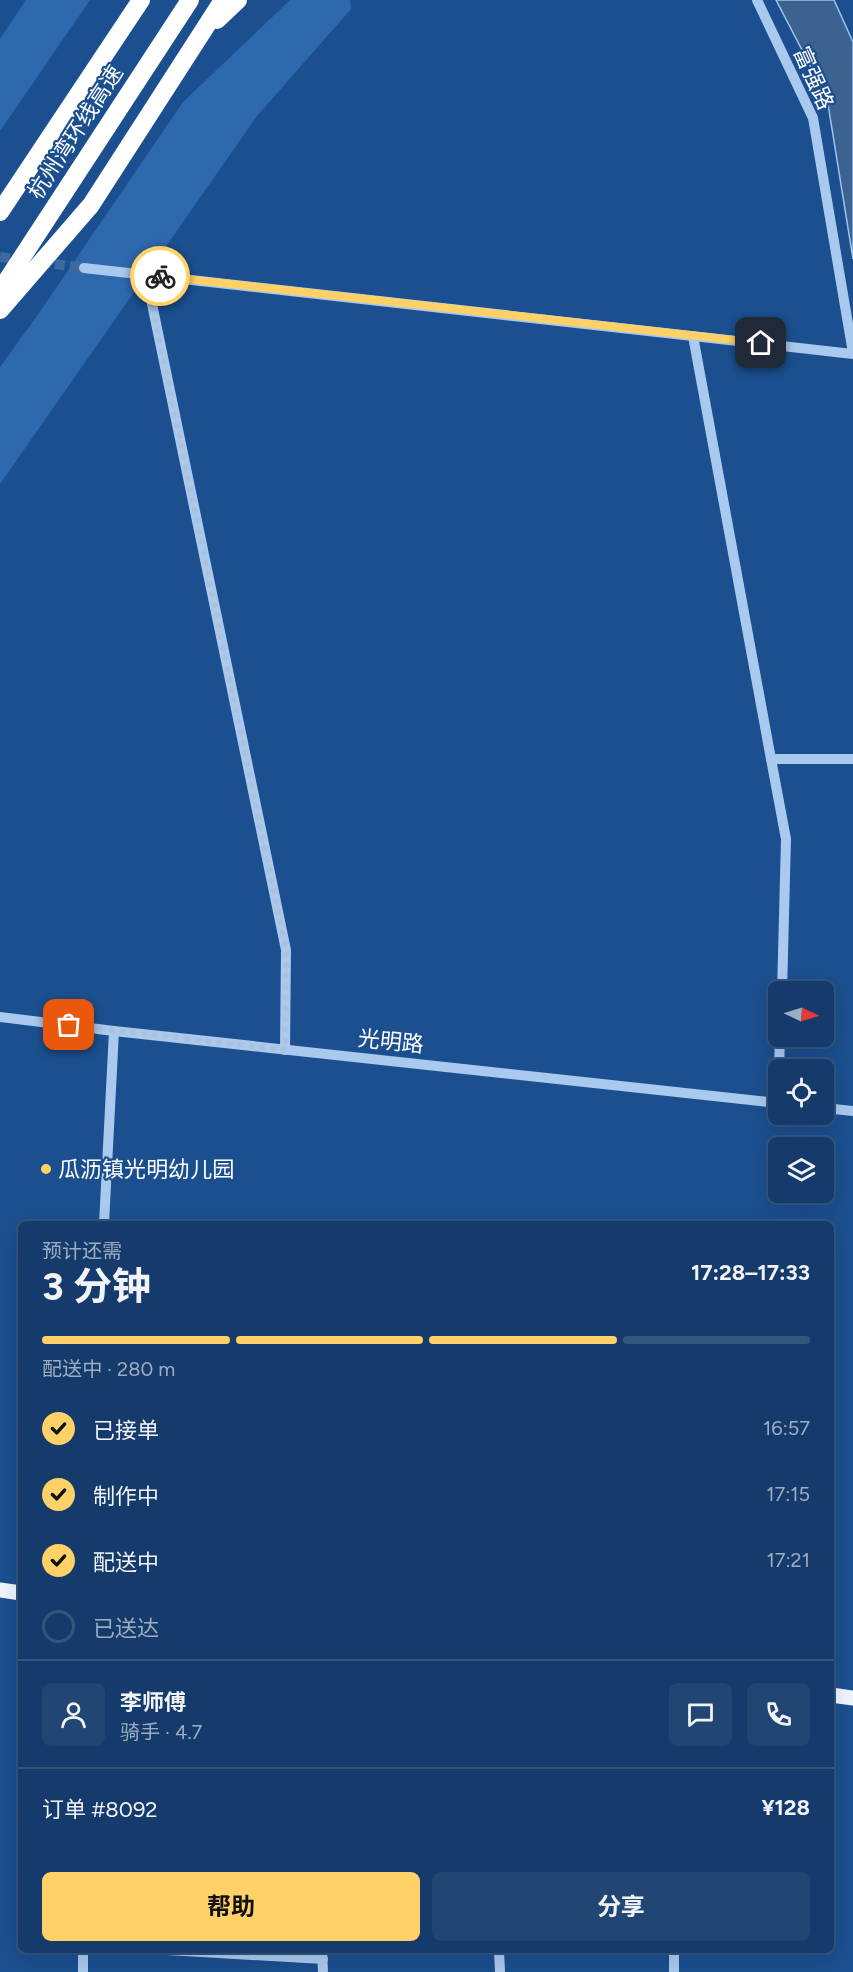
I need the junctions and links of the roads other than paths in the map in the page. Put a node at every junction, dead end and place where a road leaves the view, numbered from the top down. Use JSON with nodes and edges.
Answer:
{"nodes":[{"id":1,"x":141,"y":0,"type":"edge"},
{"id":2,"x":190,"y":0,"type":"edge"},
{"id":3,"x":222,"y":0,"type":"edge"},
{"id":4,"x":238,"y":0,"type":"edge"},
{"id":5,"x":757,"y":0,"type":"edge"},
{"id":6,"x":198,"y":37,"type":"junction"},
{"id":7,"x":0,"y":212,"type":"edge"},
{"id":8,"x":84,"y":268,"type":"tunnel mouth"},
{"id":9,"x":146,"y":275,"type":"junction"},
{"id":10,"x":0,"y":291,"type":"edge"},
{"id":11,"x":0,"y":310,"type":"edge"},
{"id":12,"x":693,"y":336,"type":"junction"},
{"id":13,"x":853,"y":353,"type":"edge"},
{"id":14,"x":771,"y":759,"type":"junction"},
{"id":15,"x":853,"y":759,"type":"edge"},
{"id":16,"x":782,"y":981,"type":"edge"},
{"id":17,"x":0,"y":1017,"type":"edge"},
{"id":18,"x":114,"y":1031,"type":"junction"},
{"id":19,"x":285,"y":1050,"type":"junction"},
{"id":20,"x":768,"y":1102,"type":"edge"},
{"id":21,"x":834,"y":1109,"type":"edge"},
{"id":22,"x":853,"y":1111,"type":"edge"},
{"id":23,"x":104,"y":1221,"type":"edge"},
{"id":24,"x":0,"y":1590,"type":"edge"},
{"id":25,"x":18,"y":1593,"type":"edge"},
{"id":26,"x":834,"y":1695,"type":"edge"},
{"id":27,"x":853,"y":1698,"type":"edge"},
{"id":28,"x":82,"y":1953,"type":"edge"},
{"id":29,"x":284,"y":1953,"type":"edge"},
{"id":30,"x":499,"y":1953,"type":"edge"},
{"id":31,"x":674,"y":1953,"type":"edge"},
{"id":32,"x":323,"y":1954,"type":"edge"},
{"id":33,"x":83,"y":1972,"type":"edge"},
{"id":34,"x":323,"y":1972,"type":"edge"},
{"id":35,"x":500,"y":1972,"type":"edge"},
{"id":36,"x":674,"y":1972,"type":"edge"}],
"edges":[{"from":1,"to":7,"type":"highway","name":"杭州湾环线高速"},
{"from":2,"to":10,"type":"highway","name":"杭州湾环线高速"},
{"from":3,"to":6,"type":"highway"},
{"from":4,"to":6,"type":"highway"},
{"from":5,"to":13,"type":"street","name":"富强路"},
{"from":6,"to":11,"type":"highway"},
{"from":8,"to":9,"type":"street","name":"富强路"},
{"from":9,"to":12,"type":"street","name":"富强路"},
{"from":9,"to":19,"type":"street"},
{"from":12,"to":13,"type":"street","name":"富强路"},
{"from":12,"to":14,"type":"street"},
{"from":14,"to":15,"type":"street"},
{"from":14,"to":16,"type":"street"},
{"from":17,"to":18,"type":"street","name":"光明路"},
{"from":18,"to":19,"type":"street","name":"光明路"},
{"from":18,"to":23,"type":"street"},
{"from":19,"to":20,"type":"street","name":"光明路"},
{"from":21,"to":22,"type":"street"},
{"from":24,"to":25,"type":"main road"},
{"from":26,"to":27,"type":"main road"},
{"from":28,"to":33,"type":"street"},
{"from":29,"to":32,"type":"street"},
{"from":30,"to":35,"type":"street"},
{"from":31,"to":36,"type":"street"},
{"from":32,"to":34,"type":"street"}]}
